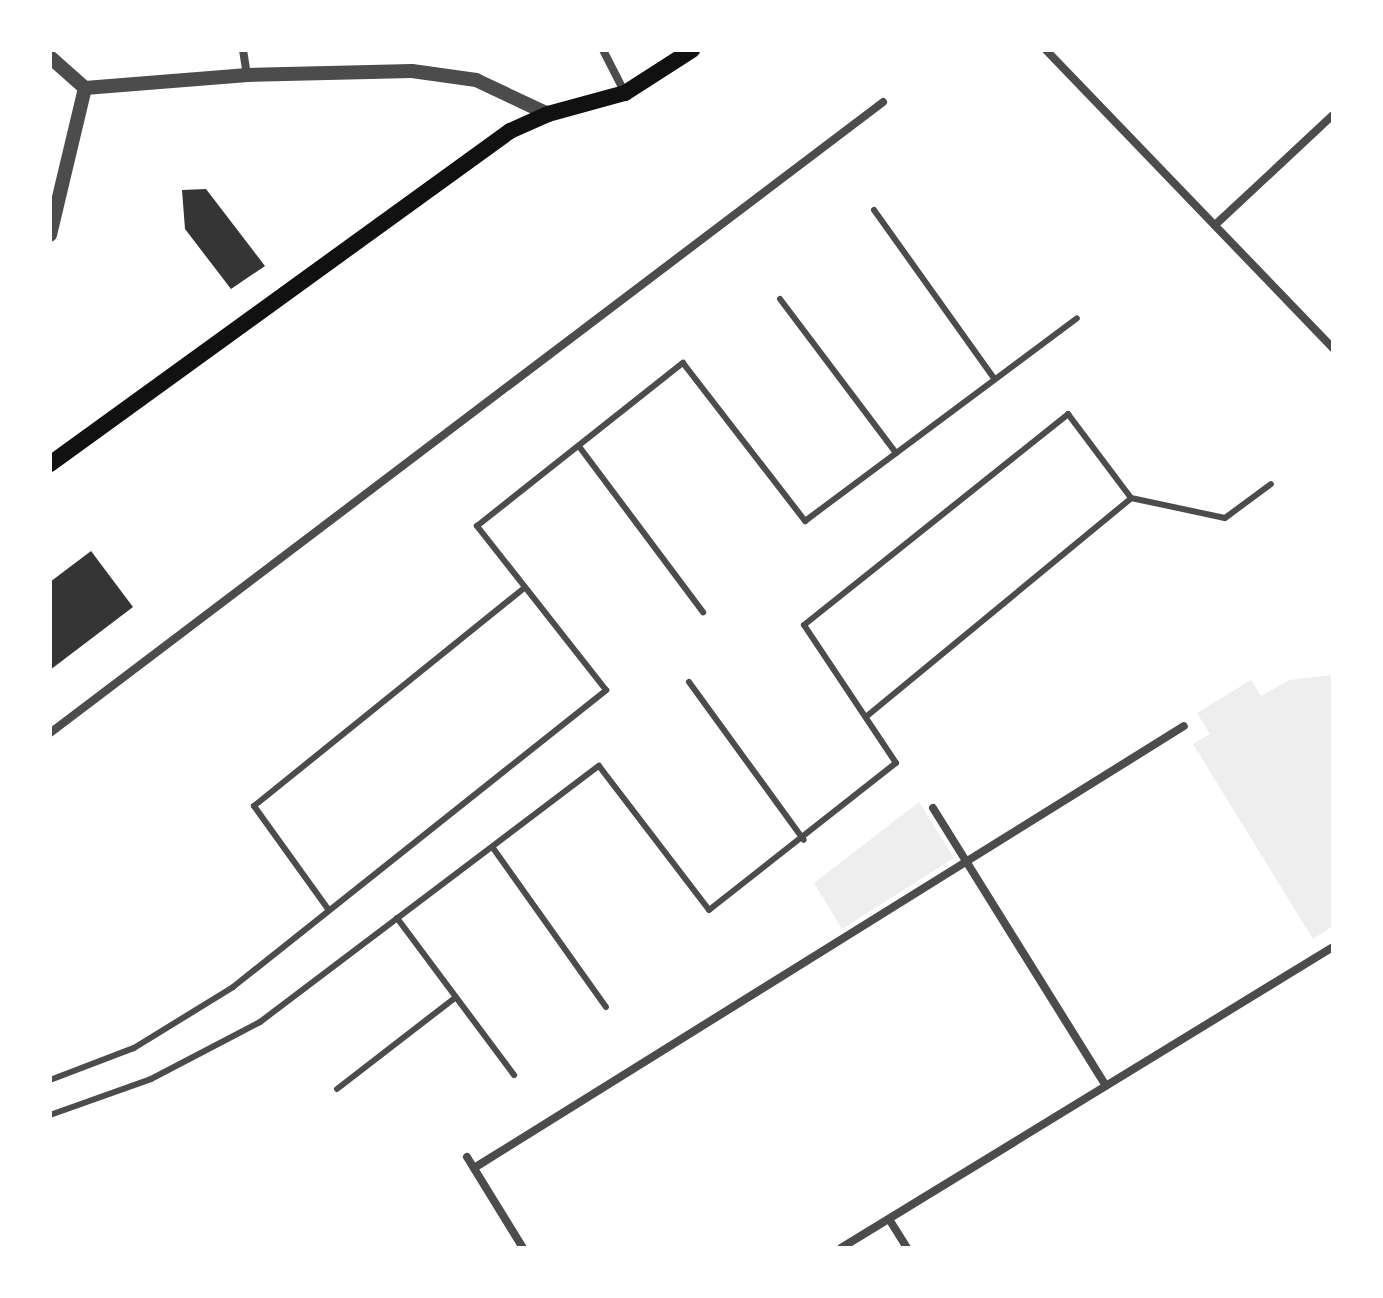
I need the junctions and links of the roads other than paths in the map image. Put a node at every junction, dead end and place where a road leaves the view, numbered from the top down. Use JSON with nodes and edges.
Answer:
{"nodes":[{"id":1,"x":243,"y":50,"type":"edge"},
{"id":2,"x":603,"y":50,"type":"edge"},
{"id":3,"x":692,"y":50,"type":"edge"},
{"id":4,"x":1046,"y":50,"type":"edge"},
{"id":5,"x":50,"y":57,"type":"edge"},
{"id":6,"x":247,"y":75,"type":"junction"},
{"id":7,"x":85,"y":88,"type":"junction"},
{"id":8,"x":625,"y":93,"type":"junction"},
{"id":9,"x":883,"y":102,"type":"dead end"},
{"id":10,"x":548,"y":114,"type":"junction"},
{"id":11,"x":1333,"y":115,"type":"edge"},
{"id":12,"x":874,"y":210,"type":"dead end"},
{"id":13,"x":1215,"y":225,"type":"junction"},
{"id":14,"x":50,"y":235,"type":"edge"},
{"id":15,"x":780,"y":299,"type":"dead end"},
{"id":16,"x":1077,"y":318,"type":"dead end"},
{"id":17,"x":1333,"y":348,"type":"edge"},
{"id":18,"x":994,"y":378,"type":"junction"},
{"id":19,"x":581,"y":449,"type":"junction"},
{"id":20,"x":896,"y":453,"type":"junction"},
{"id":21,"x":50,"y":464,"type":"edge"},
{"id":22,"x":1271,"y":484,"type":"dead end"},
{"id":23,"x":1131,"y":498,"type":"junction"},
{"id":24,"x":525,"y":587,"type":"junction"},
{"id":25,"x":703,"y":612,"type":"dead end"},
{"id":26,"x":689,"y":682,"type":"dead end"},
{"id":27,"x":867,"y":716,"type":"junction"},
{"id":28,"x":1184,"y":726,"type":"dead end"},
{"id":29,"x":50,"y":733,"type":"edge"},
{"id":30,"x":933,"y":808,"type":"dead end"},
{"id":31,"x":804,"y":840,"type":"junction"},
{"id":32,"x":493,"y":848,"type":"junction"},
{"id":33,"x":966,"y":861,"type":"junction"},
{"id":34,"x":328,"y":909,"type":"junction"},
{"id":35,"x":397,"y":918,"type":"junction"},
{"id":36,"x":1333,"y":947,"type":"edge"},
{"id":37,"x":456,"y":997,"type":"junction"},
{"id":38,"x":606,"y":1007,"type":"dead end"},
{"id":39,"x":514,"y":1075,"type":"dead end"},
{"id":40,"x":50,"y":1080,"type":"edge"},
{"id":41,"x":1106,"y":1086,"type":"junction"},
{"id":42,"x":337,"y":1089,"type":"dead end"},
{"id":43,"x":50,"y":1115,"type":"edge"},
{"id":44,"x":467,"y":1157,"type":"dead end"},
{"id":45,"x":474,"y":1168,"type":"junction"},
{"id":46,"x":889,"y":1219,"type":"junction"},
{"id":47,"x":523,"y":1248,"type":"edge"},
{"id":48,"x":841,"y":1248,"type":"edge"},
{"id":49,"x":907,"y":1248,"type":"edge"}],
"edges":[{"from":1,"to":6,"type":"street"},
{"from":2,"to":8,"type":"street"},
{"from":3,"to":8,"type":"main road"},
{"from":4,"to":13,"type":"street"},
{"from":5,"to":7,"type":"street"},
{"from":6,"to":7,"type":"street"},
{"from":6,"to":10,"type":"street"},
{"from":7,"to":14,"type":"street"},
{"from":8,"to":10,"type":"main road"},
{"from":9,"to":29,"type":"street"},
{"from":10,"to":21,"type":"main road"},
{"from":11,"to":13,"type":"street"},
{"from":12,"to":18,"type":"lane"},
{"from":13,"to":17,"type":"street"},
{"from":15,"to":20,"type":"lane"},
{"from":16,"to":18,"type":"lane"},
{"from":18,"to":20,"type":"lane"},
{"from":19,"to":20,"type":"lane"},
{"from":19,"to":24,"type":"lane"},
{"from":19,"to":25,"type":"lane"},
{"from":22,"to":23,"type":"lane"},
{"from":23,"to":27,"type":"lane"},
{"from":23,"to":27,"type":"lane"},
{"from":24,"to":34,"type":"lane"},
{"from":24,"to":34,"type":"lane"},
{"from":26,"to":31,"type":"lane"},
{"from":27,"to":31,"type":"lane"},
{"from":28,"to":33,"type":"street"},
{"from":30,"to":33,"type":"street"},
{"from":31,"to":32,"type":"lane"},
{"from":32,"to":35,"type":"lane"},
{"from":32,"to":38,"type":"lane"},
{"from":33,"to":41,"type":"street"},
{"from":33,"to":45,"type":"street"},
{"from":34,"to":40,"type":"lane"},
{"from":35,"to":37,"type":"lane"},
{"from":35,"to":43,"type":"lane"},
{"from":36,"to":41,"type":"street"},
{"from":37,"to":39,"type":"lane"},
{"from":37,"to":42,"type":"lane"},
{"from":41,"to":46,"type":"street"},
{"from":44,"to":45,"type":"street"},
{"from":45,"to":47,"type":"street"},
{"from":46,"to":48,"type":"street"},
{"from":46,"to":49,"type":"street"}]}
